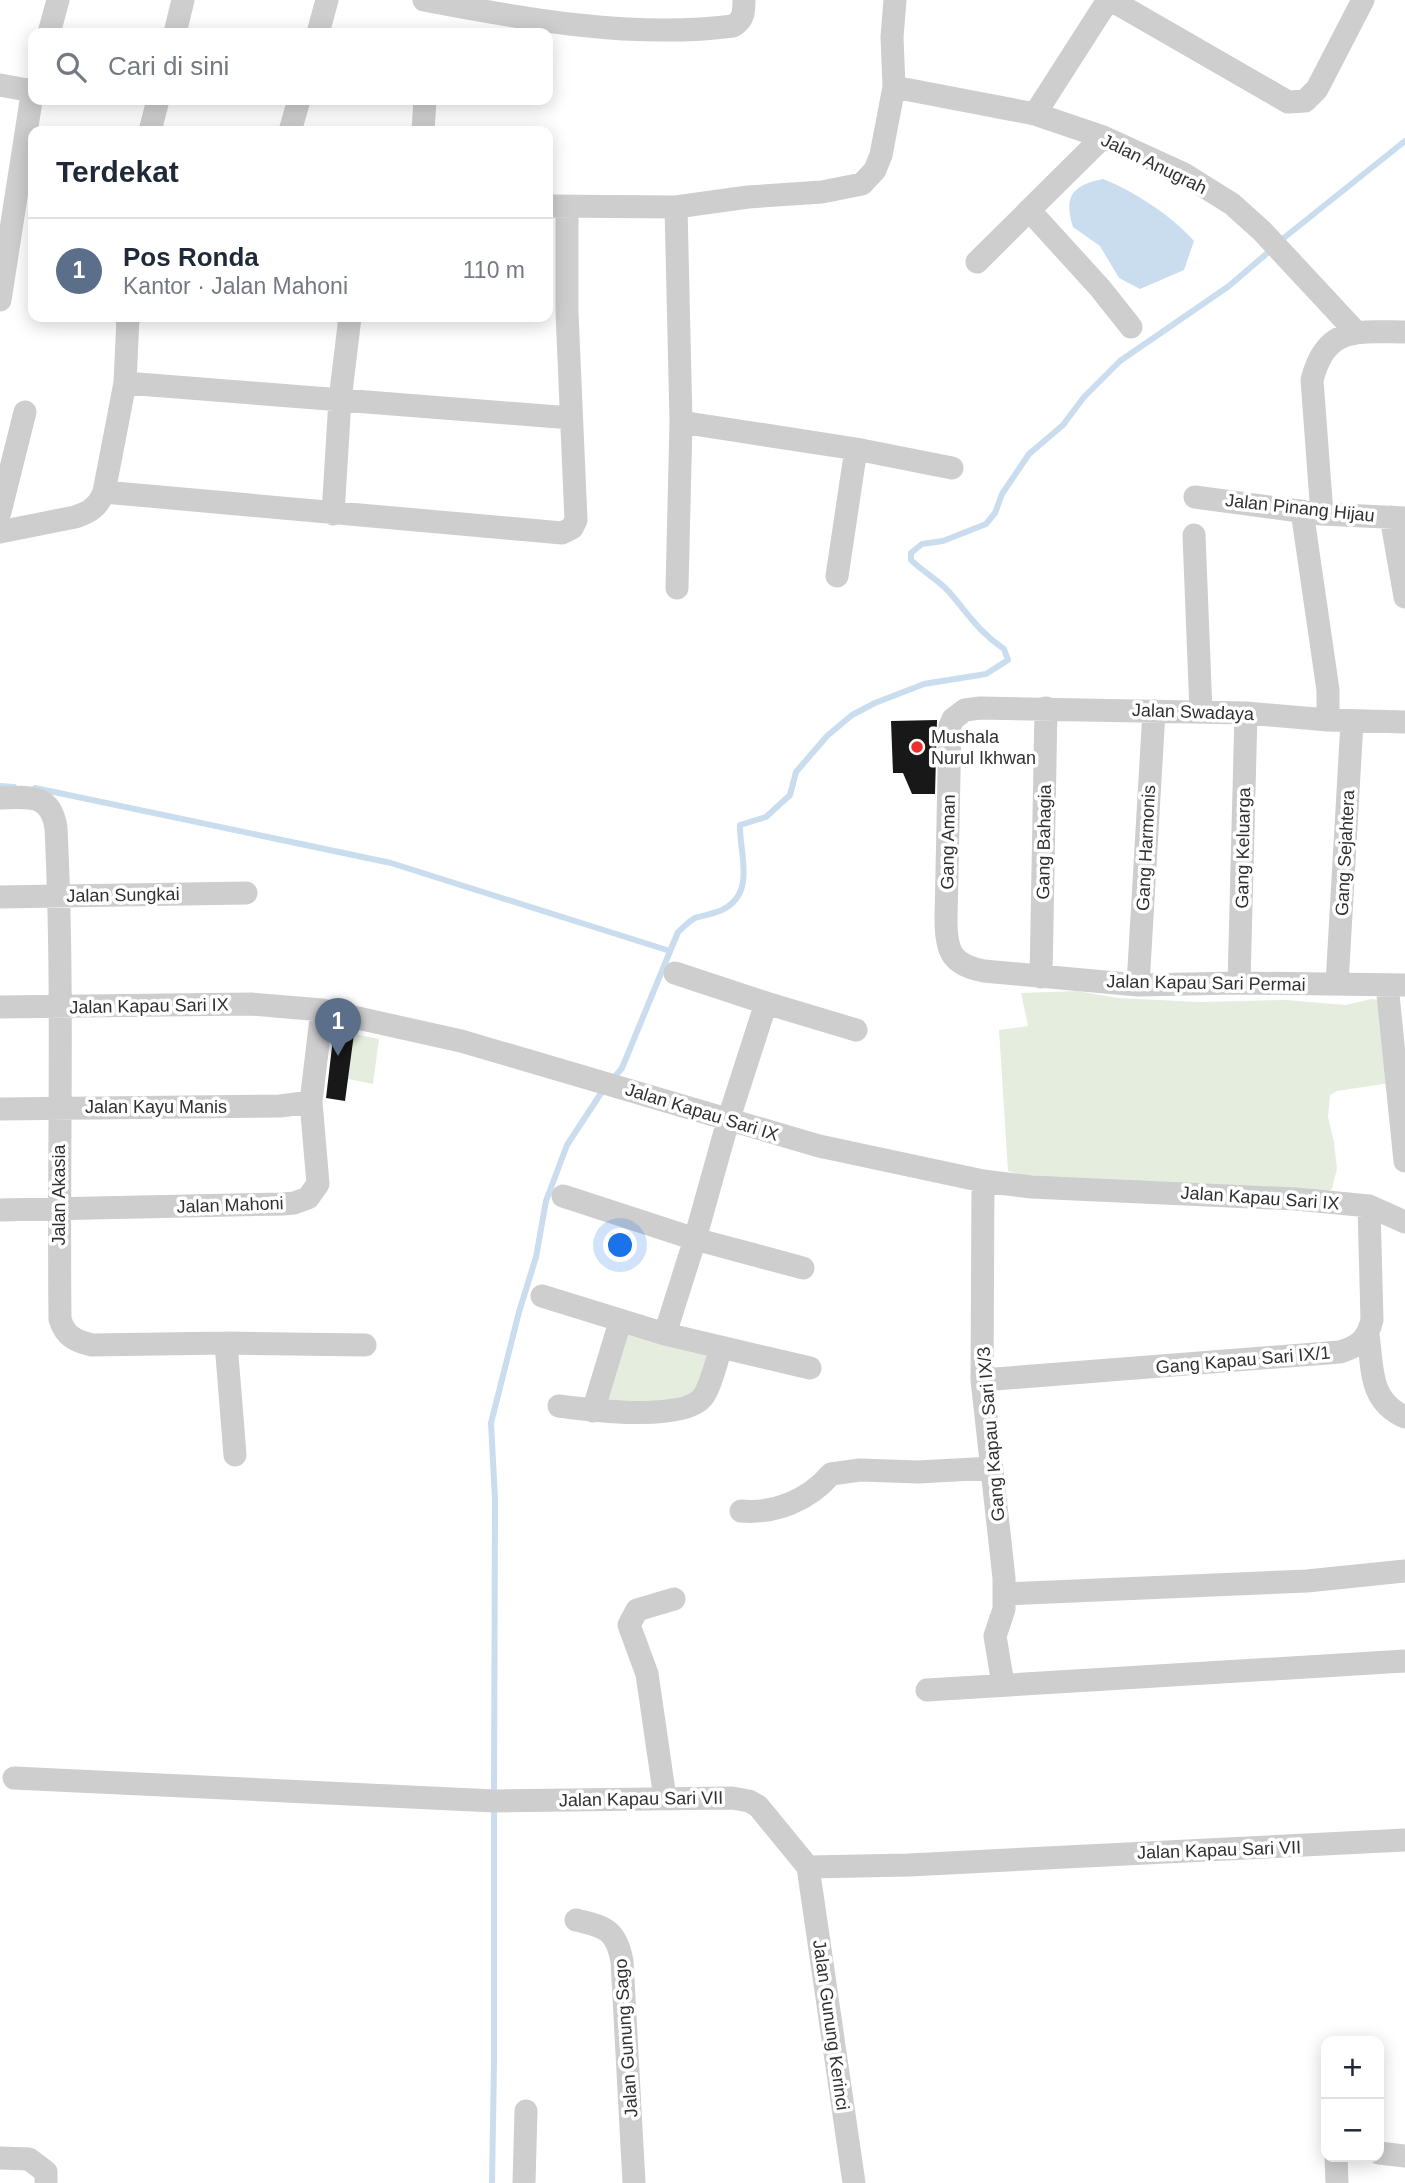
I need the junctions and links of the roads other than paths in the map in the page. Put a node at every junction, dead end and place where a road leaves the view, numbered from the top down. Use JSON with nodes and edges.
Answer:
{"nodes":[{"id":1,"x":58,"y":0,"type":"edge"},
{"id":2,"x":183,"y":0,"type":"edge"},
{"id":3,"x":327,"y":0,"type":"edge"},
{"id":4,"x":424,"y":0,"type":"edge"},
{"id":5,"x":744,"y":0,"type":"edge"},
{"id":6,"x":895,"y":0,"type":"edge"},
{"id":7,"x":1110,"y":0,"type":"edge"},
{"id":8,"x":1363,"y":0,"type":"edge"},
{"id":9,"x":50,"y":28,"type":"edge"},
{"id":10,"x":176,"y":28,"type":"edge"},
{"id":11,"x":319,"y":28,"type":"edge"},
{"id":12,"x":0,"y":85,"type":"edge"},
{"id":13,"x":894,"y":87,"type":"junction"},
{"id":14,"x":28,"y":89,"type":"edge"},
{"id":15,"x":32,"y":105,"type":"edge"},
{"id":16,"x":157,"y":105,"type":"edge"},
{"id":17,"x":298,"y":105,"type":"edge"},
{"id":18,"x":425,"y":105,"type":"edge"},
{"id":19,"x":1035,"y":114,"type":"junction"},
{"id":20,"x":30,"y":126,"type":"edge"},
{"id":21,"x":151,"y":126,"type":"edge"},
{"id":22,"x":291,"y":126,"type":"edge"},
{"id":23,"x":423,"y":126,"type":"edge"},
{"id":24,"x":1103,"y":137,"type":"junction"},
{"id":25,"x":28,"y":154,"type":"edge"},
{"id":26,"x":557,"y":206,"type":"edge"},
{"id":27,"x":676,"y":207,"type":"junction"},
{"id":28,"x":1030,"y":210,"type":"junction"},
{"id":29,"x":977,"y":262,"type":"dead end"},
{"id":30,"x":0,"y":300,"type":"edge"},
{"id":31,"x":557,"y":312,"type":"edge"},
{"id":32,"x":128,"y":322,"type":"edge"},
{"id":33,"x":349,"y":322,"type":"edge"},
{"id":34,"x":1131,"y":327,"type":"dead end"},
{"id":35,"x":1356,"y":332,"type":"junction"},
{"id":36,"x":1405,"y":332,"type":"edge"},
{"id":37,"x":125,"y":383,"type":"junction"},
{"id":38,"x":340,"y":400,"type":"junction"},
{"id":39,"x":24,"y":412,"type":"dead end"},
{"id":40,"x":571,"y":418,"type":"junction"},
{"id":41,"x":681,"y":422,"type":"junction"},
{"id":42,"x":856,"y":449,"type":"junction"},
{"id":43,"x":952,"y":468,"type":"dead end"},
{"id":44,"x":104,"y":492,"type":"junction"},
{"id":45,"x":1195,"y":498,"type":"dead end"},
{"id":46,"x":0,"y":512,"type":"edge"},
{"id":47,"x":1312,"y":513,"type":"junction"},
{"id":48,"x":334,"y":514,"type":"junction"},
{"id":49,"x":1398,"y":518,"type":"edge"},
{"id":50,"x":0,"y":533,"type":"edge"},
{"id":51,"x":1194,"y":535,"type":"dead end"},
{"id":52,"x":837,"y":576,"type":"dead end"},
{"id":53,"x":677,"y":588,"type":"dead end"},
{"id":54,"x":1405,"y":597,"type":"edge"},
{"id":55,"x":980,"y":708,"type":"joint"},
{"id":56,"x":1046,"y":708,"type":"junction"},
{"id":57,"x":1154,"y":711,"type":"junction"},
{"id":58,"x":1200,"y":712,"type":"junction"},
{"id":59,"x":1246,"y":713,"type":"junction"},
{"id":60,"x":1328,"y":720,"type":"junction"},
{"id":61,"x":1352,"y":722,"type":"junction"},
{"id":62,"x":1405,"y":722,"type":"edge"},
{"id":63,"x":0,"y":797,"type":"edge"},
{"id":64,"x":246,"y":893,"type":"dead end"},
{"id":65,"x":60,"y":896,"type":"junction"},
{"id":66,"x":0,"y":897,"type":"edge"},
{"id":67,"x":959,"y":960,"type":"joint"},
{"id":68,"x":675,"y":974,"type":"dead end"},
{"id":69,"x":1041,"y":976,"type":"junction"},
{"id":70,"x":1240,"y":983,"type":"junction"},
{"id":71,"x":1338,"y":984,"type":"junction"},
{"id":72,"x":1138,"y":985,"type":"junction"},
{"id":73,"x":1396,"y":985,"type":"edge"},
{"id":74,"x":766,"y":1003,"type":"junction"},
{"id":75,"x":0,"y":1007,"type":"edge"},
{"id":76,"x":61,"y":1007,"type":"junction"},
{"id":77,"x":322,"y":1010,"type":"junction"},
{"id":78,"x":856,"y":1030,"type":"dead end"},
{"id":79,"x":312,"y":1102,"type":"junction"},
{"id":80,"x":60,"y":1108,"type":"junction"},
{"id":81,"x":0,"y":1109,"type":"edge"},
{"id":82,"x":728,"y":1121,"type":"junction"},
{"id":83,"x":1405,"y":1161,"type":"edge"},
{"id":84,"x":983,"y":1181,"type":"junction"},
{"id":85,"x":563,"y":1196,"type":"dead end"},
{"id":86,"x":1369,"y":1206,"type":"junction"},
{"id":87,"x":59,"y":1209,"type":"junction"},
{"id":88,"x":0,"y":1210,"type":"edge"},
{"id":89,"x":1405,"y":1222,"type":"edge"},
{"id":90,"x":695,"y":1239,"type":"junction"},
{"id":91,"x":803,"y":1268,"type":"dead end"},
{"id":92,"x":542,"y":1296,"type":"dead end"},
{"id":93,"x":620,"y":1322,"type":"junction"},
{"id":94,"x":665,"y":1334,"type":"junction"},
{"id":95,"x":1368,"y":1335,"type":"junction"},
{"id":96,"x":226,"y":1343,"type":"junction"},
{"id":97,"x":365,"y":1345,"type":"dead end"},
{"id":98,"x":721,"y":1348,"type":"junction"},
{"id":99,"x":810,"y":1368,"type":"dead end"},
{"id":100,"x":982,"y":1380,"type":"junction"},
{"id":101,"x":559,"y":1406,"type":"dead end"},
{"id":102,"x":593,"y":1411,"type":"junction"},
{"id":103,"x":1405,"y":1417,"type":"edge"},
{"id":104,"x":234,"y":1455,"type":"dead end"},
{"id":105,"x":992,"y":1468,"type":"junction"},
{"id":106,"x":741,"y":1511,"type":"dead end"},
{"id":107,"x":1405,"y":1571,"type":"edge"},
{"id":108,"x":1004,"y":1594,"type":"junction"},
{"id":109,"x":674,"y":1599,"type":"dead end"},
{"id":110,"x":1405,"y":1661,"type":"edge"},
{"id":111,"x":1003,"y":1684,"type":"junction"},
{"id":112,"x":928,"y":1690,"type":"dead end"},
{"id":113,"x":14,"y":1778,"type":"dead end"},
{"id":114,"x":665,"y":1798,"type":"junction"},
{"id":115,"x":1405,"y":1840,"type":"edge"},
{"id":116,"x":808,"y":1867,"type":"junction"},
{"id":117,"x":576,"y":1920,"type":"dead end"},
{"id":118,"x":526,"y":2111,"type":"dead end"},
{"id":119,"x":1384,"y":2154,"type":"edge"},
{"id":120,"x":1405,"y":2156,"type":"edge"},
{"id":121,"x":0,"y":2158,"type":"edge"},
{"id":122,"x":1336,"y":2162,"type":"edge"},
{"id":123,"x":46,"y":2183,"type":"edge"},
{"id":124,"x":524,"y":2183,"type":"edge"},
{"id":125,"x":634,"y":2183,"type":"edge"},
{"id":126,"x":854,"y":2183,"type":"edge"},
{"id":127,"x":1337,"y":2183,"type":"edge"}],
"edges":[{"from":1,"to":9,"type":"street"},
{"from":2,"to":10,"type":"street"},
{"from":3,"to":11,"type":"street"},
{"from":4,"to":5,"type":"street"},
{"from":6,"to":13,"type":"street"},
{"from":7,"to":8,"type":"street"},
{"from":7,"to":19,"type":"street"},
{"from":12,"to":14,"type":"street"},
{"from":13,"to":19,"type":"street","name":"Jalan Anugrah"},
{"from":13,"to":27,"type":"street"},
{"from":15,"to":20,"type":"street"},
{"from":16,"to":21,"type":"street"},
{"from":17,"to":22,"type":"street"},
{"from":18,"to":23,"type":"street"},
{"from":19,"to":24,"type":"street","name":"Jalan Anugrah"},
{"from":24,"to":28,"type":"street"},
{"from":24,"to":35,"type":"street","name":"Jalan Anugrah"},
{"from":25,"to":30,"type":"street"},
{"from":26,"to":27,"type":"street"},
{"from":26,"to":31,"type":"street"},
{"from":27,"to":41,"type":"street"},
{"from":28,"to":29,"type":"street"},
{"from":28,"to":34,"type":"street"},
{"from":31,"to":40,"type":"street"},
{"from":32,"to":37,"type":"street"},
{"from":33,"to":38,"type":"street"},
{"from":35,"to":36,"type":"street"},
{"from":35,"to":47,"type":"street"},
{"from":37,"to":38,"type":"street"},
{"from":37,"to":44,"type":"street"},
{"from":38,"to":40,"type":"street"},
{"from":38,"to":48,"type":"street"},
{"from":39,"to":46,"type":"street"},
{"from":40,"to":48,"type":"street"},
{"from":41,"to":42,"type":"street"},
{"from":41,"to":53,"type":"street"},
{"from":42,"to":43,"type":"street"},
{"from":42,"to":52,"type":"street"},
{"from":44,"to":48,"type":"street"},
{"from":44,"to":50,"type":"street"},
{"from":45,"to":47,"type":"street","name":"Jalan Pinang Hijau"},
{"from":47,"to":49,"type":"street","name":"Jalan Pinang Hijau"},
{"from":47,"to":60,"type":"street"},
{"from":49,"to":54,"type":"street"},
{"from":51,"to":58,"type":"street"},
{"from":55,"to":56,"type":"street","name":"Jalan Swadaya"},
{"from":55,"to":67,"type":"street","name":"Gang Aman"},
{"from":56,"to":57,"type":"street","name":"Jalan Swadaya"},
{"from":56,"to":69,"type":"street","name":"Gang Bahagia"},
{"from":57,"to":58,"type":"street","name":"Jalan Swadaya"},
{"from":57,"to":72,"type":"street","name":"Gang Harmonis"},
{"from":58,"to":59,"type":"street","name":"Jalan Swadaya"},
{"from":59,"to":60,"type":"street","name":"Jalan Swadaya"},
{"from":59,"to":70,"type":"street","name":"Gang Keluarga"},
{"from":60,"to":61,"type":"street","name":"Jalan Swadaya"},
{"from":61,"to":62,"type":"street","name":"Jalan Swadaya"},
{"from":61,"to":71,"type":"street","name":"Gang Sejahtera"},
{"from":63,"to":65,"type":"street","name":"Jalan Akasia"},
{"from":64,"to":65,"type":"street","name":"Jalan Sungkai"},
{"from":65,"to":66,"type":"street","name":"Jalan Sungkai"},
{"from":65,"to":76,"type":"street","name":"Jalan Akasia"},
{"from":67,"to":69,"type":"street","name":"Jalan Kapau Sari Permai"},
{"from":68,"to":74,"type":"street"},
{"from":69,"to":72,"type":"street","name":"Jalan Kapau Sari Permai"},
{"from":70,"to":71,"type":"street","name":"Jalan Kapau Sari Permai"},
{"from":70,"to":72,"type":"street","name":"Jalan Kapau Sari Permai"},
{"from":71,"to":73,"type":"street","name":"Jalan Kapau Sari Permai"},
{"from":73,"to":83,"type":"street"},
{"from":74,"to":78,"type":"street"},
{"from":74,"to":82,"type":"street"},
{"from":75,"to":76,"type":"street","name":"Jalan Kapau Sari IX"},
{"from":76,"to":77,"type":"street","name":"Jalan Kapau Sari IX"},
{"from":76,"to":80,"type":"street","name":"Jalan Akasia"},
{"from":77,"to":79,"type":"street","name":"Jalan Mahoni"},
{"from":77,"to":82,"type":"street","name":"Jalan Kapau Sari IX"},
{"from":79,"to":80,"type":"street","name":"Jalan Kayu Manis"},
{"from":79,"to":87,"type":"street","name":"Jalan Mahoni"},
{"from":80,"to":81,"type":"street","name":"Jalan Kayu Manis"},
{"from":80,"to":87,"type":"street","name":"Jalan Akasia"},
{"from":82,"to":84,"type":"street","name":"Jalan Kapau Sari IX"},
{"from":82,"to":90,"type":"street"},
{"from":84,"to":86,"type":"street","name":"Jalan Kapau Sari IX"},
{"from":84,"to":100,"type":"street","name":"Gang Kapau Sari IX/3"},
{"from":85,"to":90,"type":"street"},
{"from":86,"to":89,"type":"street","name":"Jalan Kapau Sari IX"},
{"from":86,"to":95,"type":"street"},
{"from":87,"to":88,"type":"street","name":"Jalan Mahoni"},
{"from":87,"to":96,"type":"street","name":"Jalan Akasia"},
{"from":90,"to":91,"type":"street"},
{"from":90,"to":94,"type":"street"},
{"from":92,"to":93,"type":"street"},
{"from":93,"to":94,"type":"street"},
{"from":93,"to":102,"type":"street"},
{"from":94,"to":98,"type":"street"},
{"from":95,"to":100,"type":"street","name":"Gang Kapau Sari IX/1"},
{"from":95,"to":103,"type":"street"},
{"from":96,"to":97,"type":"street","name":"Jalan Akasia"},
{"from":96,"to":104,"type":"street"},
{"from":98,"to":99,"type":"street"},
{"from":98,"to":102,"type":"street"},
{"from":100,"to":105,"type":"street","name":"Gang Kapau Sari IX/3"},
{"from":101,"to":102,"type":"street"},
{"from":105,"to":106,"type":"street"},
{"from":105,"to":108,"type":"street","name":"Gang Kapau Sari IX/3"},
{"from":107,"to":108,"type":"street"},
{"from":108,"to":111,"type":"street","name":"Gang Kapau Sari IX/3"},
{"from":109,"to":114,"type":"street"},
{"from":110,"to":111,"type":"street"},
{"from":111,"to":112,"type":"street"},
{"from":113,"to":114,"type":"street","name":"Jalan Kapau Sari VII"},
{"from":114,"to":116,"type":"street","name":"Jalan Kapau Sari VII"},
{"from":115,"to":116,"type":"street","name":"Jalan Kapau Sari VII"},
{"from":116,"to":126,"type":"street","name":"Jalan Gunung Kerinci"},
{"from":117,"to":125,"type":"street","name":"Jalan Gunung Sago"},
{"from":118,"to":124,"type":"street"},
{"from":119,"to":120,"type":"street"},
{"from":121,"to":123,"type":"street"},
{"from":122,"to":127,"type":"street"}]}
